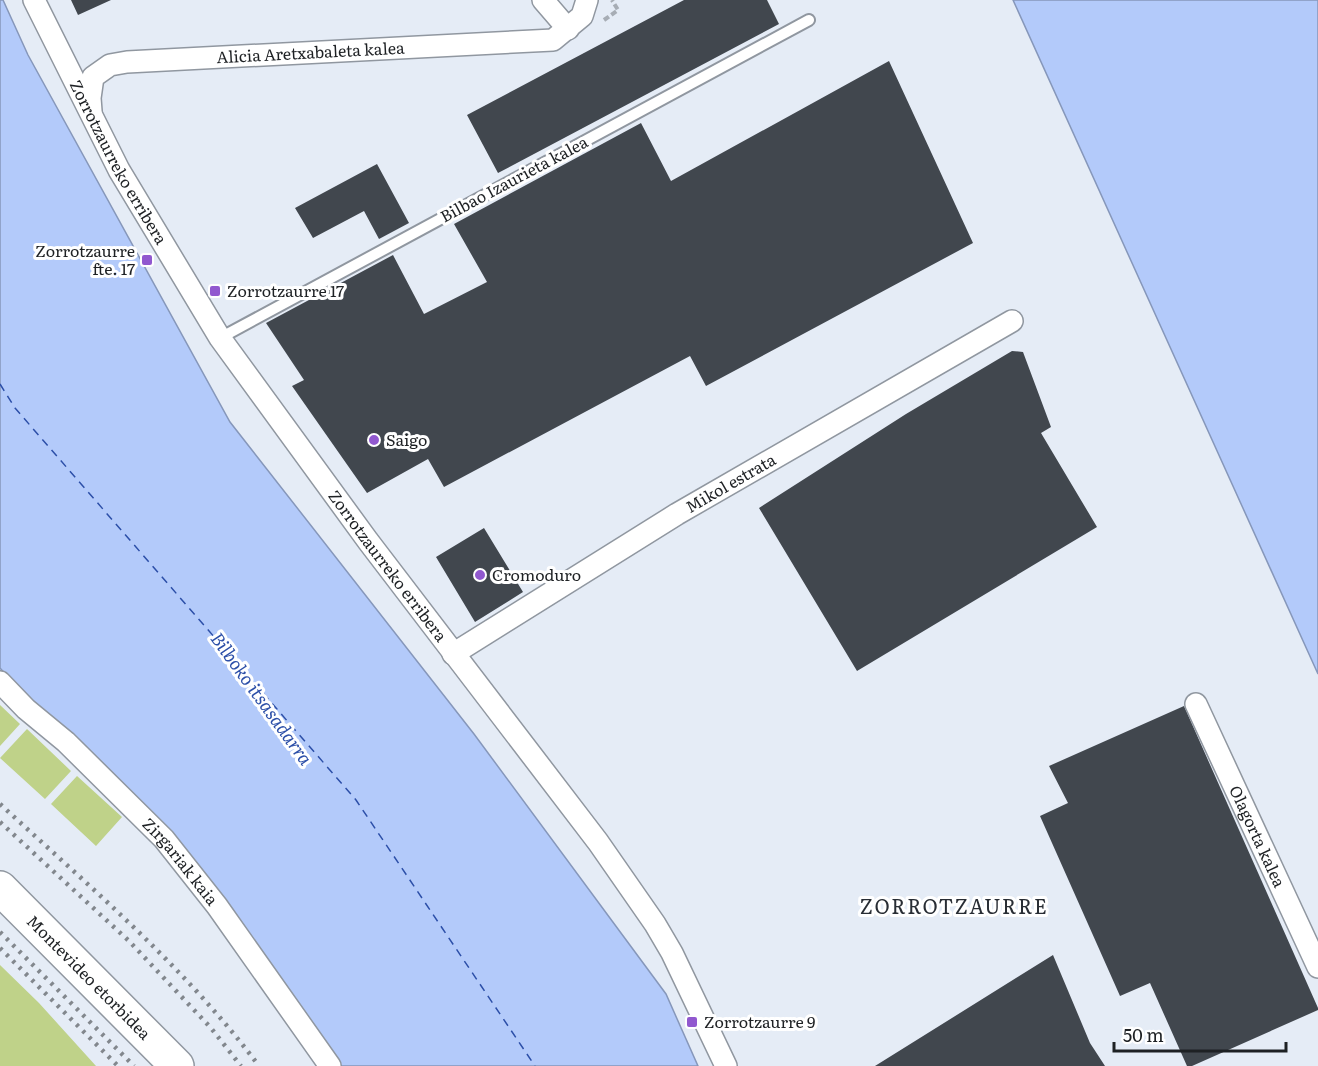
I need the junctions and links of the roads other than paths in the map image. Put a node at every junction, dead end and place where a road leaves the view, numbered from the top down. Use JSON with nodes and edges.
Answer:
{"nodes":[{"id":1,"x":34,"y":0,"type":"edge"},
{"id":2,"x":543,"y":0,"type":"edge"},
{"id":3,"x":587,"y":0,"type":"edge"},
{"id":4,"x":809,"y":20,"type":"dead end"},
{"id":5,"x":568,"y":29,"type":"junction"},
{"id":6,"x":62,"y":57,"type":"junction"},
{"id":7,"x":101,"y":70,"type":"junction"},
{"id":8,"x":91,"y":114,"type":"junction"},
{"id":9,"x":1012,"y":321,"type":"dead end"},
{"id":10,"x":220,"y":338,"type":"junction"},
{"id":11,"x":453,"y":654,"type":"junction"},
{"id":12,"x":0,"y":682,"type":"edge"},
{"id":13,"x":1196,"y":704,"type":"dead end"},
{"id":14,"x":0,"y":888,"type":"edge"},
{"id":15,"x":1318,"y":967,"type":"edge"},
{"id":16,"x":177,"y":1066,"type":"edge"},
{"id":17,"x":330,"y":1066,"type":"edge"},
{"id":18,"x":726,"y":1066,"type":"edge"}],
"edges":[{"from":1,"to":6,"type":"street","name":"Zorrotzaurreko erribera"},
{"from":2,"to":5,"type":"street"},
{"from":3,"to":5,"type":"street"},
{"from":4,"to":10,"type":"lane","name":"Bilbao Izaurieta kalea"},
{"from":5,"to":7,"type":"street","name":"Alicia Aretxabaleta kalea"},
{"from":6,"to":7,"type":"street","name":"Zorrotzaurreko erribera"},
{"from":6,"to":8,"type":"street","name":"Zorrotzaurreko erribera"},
{"from":7,"to":8,"type":"street"},
{"from":8,"to":10,"type":"street","name":"Zorrotzaurreko erribera"},
{"from":9,"to":11,"type":"street","name":"Mikol estrata"},
{"from":10,"to":11,"type":"street","name":"Zorrotzaurreko erribera"},
{"from":11,"to":18,"type":"street","name":"Zorrotzaurreko erribera"},
{"from":12,"to":17,"type":"street","name":"Zirgariak kaia"},
{"from":13,"to":15,"type":"street","name":"Olagorta kalea"},
{"from":14,"to":16,"type":"main road","name":"Montevideo etorbidea"}]}
